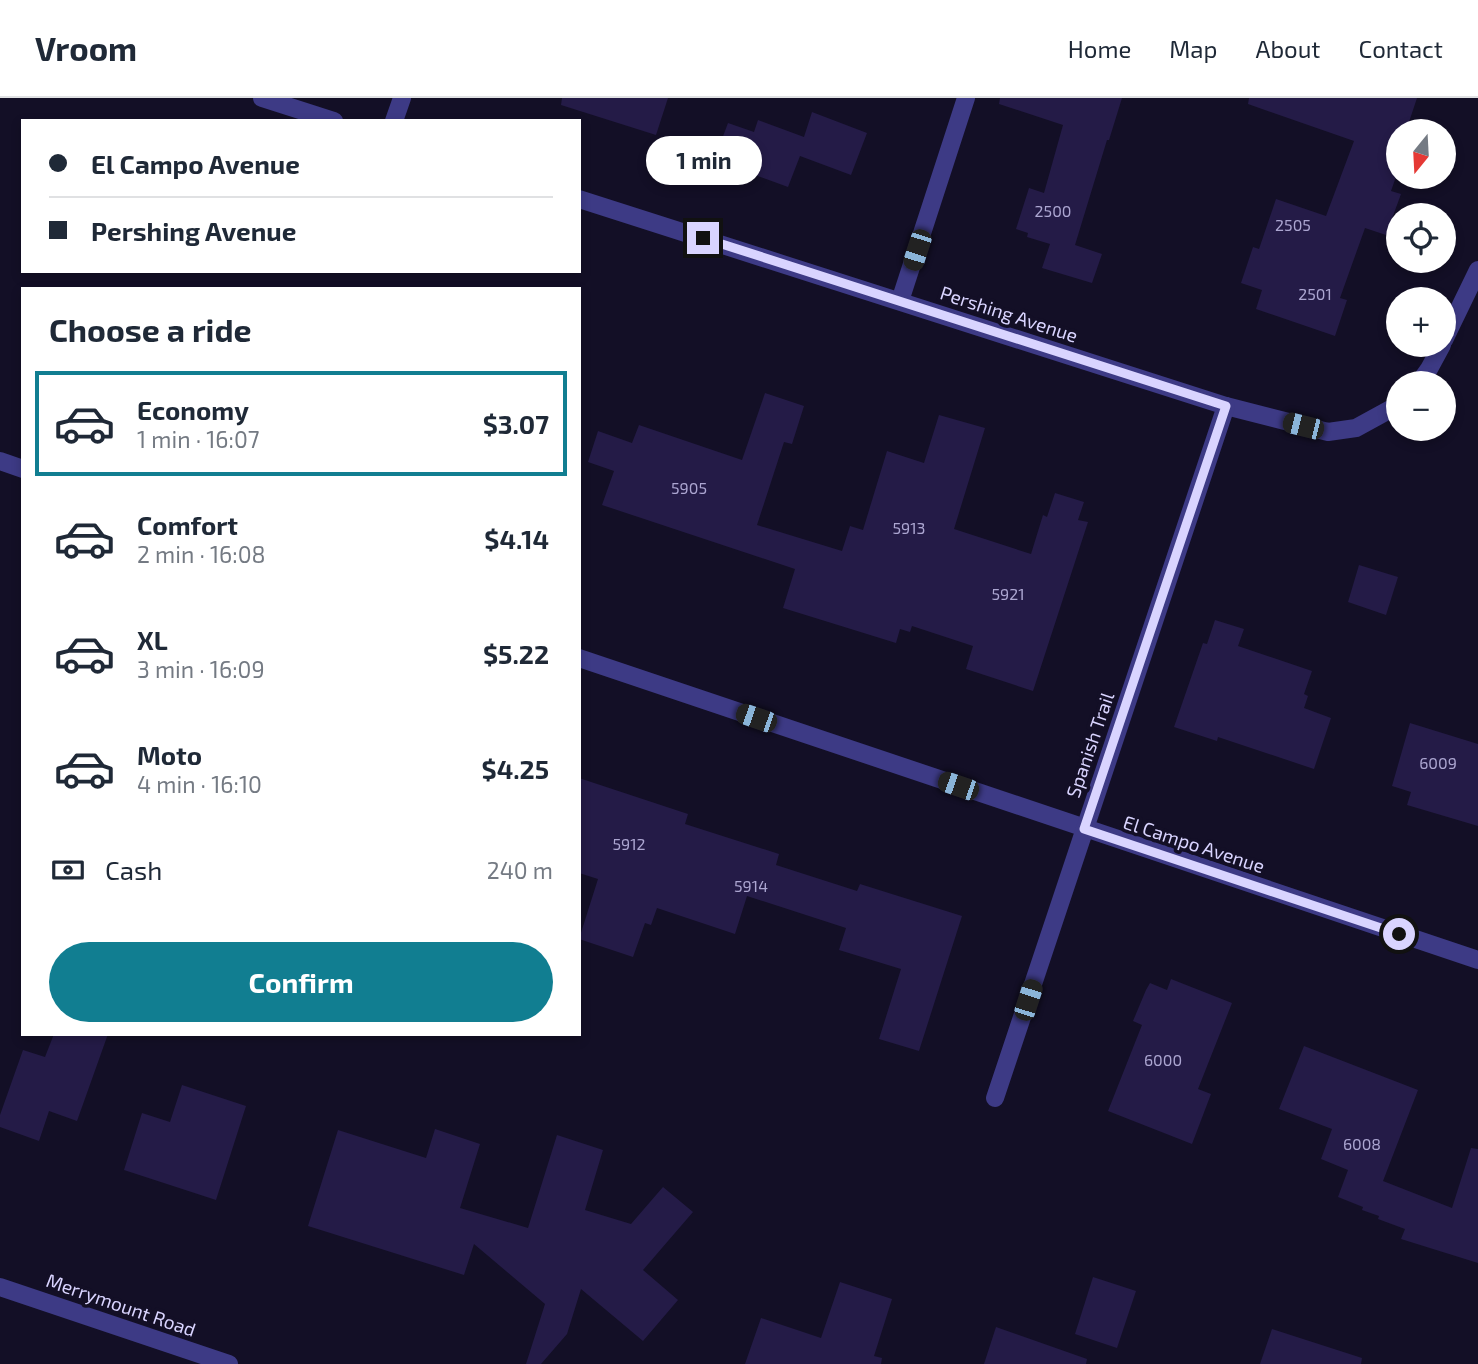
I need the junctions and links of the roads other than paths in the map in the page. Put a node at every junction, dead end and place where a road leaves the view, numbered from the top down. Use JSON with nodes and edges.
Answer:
{"nodes":[{"id":1,"x":262,"y":98,"type":"edge"},
{"id":2,"x":402,"y":98,"type":"edge"},
{"id":3,"x":966,"y":98,"type":"edge"},
{"id":4,"x":328,"y":119,"type":"edge"},
{"id":5,"x":395,"y":119,"type":"edge"},
{"id":6,"x":581,"y":200,"type":"edge"},
{"id":7,"x":1478,"y":270,"type":"edge"},
{"id":8,"x":900,"y":301,"type":"junction"},
{"id":9,"x":1456,"y":315,"type":"edge"},
{"id":10,"x":1226,"y":406,"type":"junction"},
{"id":11,"x":1386,"y":412,"type":"edge"},
{"id":12,"x":0,"y":461,"type":"edge"},
{"id":13,"x":21,"y":468,"type":"edge"},
{"id":14,"x":581,"y":659,"type":"edge"},
{"id":15,"x":1084,"y":829,"type":"junction"},
{"id":16,"x":1478,"y":960,"type":"edge"},
{"id":17,"x":995,"y":1098,"type":"dead end"},
{"id":18,"x":0,"y":1287,"type":"edge"},
{"id":19,"x":229,"y":1364,"type":"edge"}],
"edges":[{"from":1,"to":4,"type":"street"},
{"from":2,"to":5,"type":"street"},
{"from":3,"to":8,"type":"street"},
{"from":6,"to":8,"type":"street","name":"Pershing Avenue"},
{"from":7,"to":9,"type":"street"},
{"from":8,"to":10,"type":"street","name":"Pershing Avenue"},
{"from":10,"to":11,"type":"street","name":"Pershing Avenue"},
{"from":10,"to":15,"type":"street","name":"Spanish Trail"},
{"from":12,"to":13,"type":"street"},
{"from":14,"to":15,"type":"street","name":"El Campo Avenue"},
{"from":15,"to":16,"type":"street","name":"El Campo Avenue"},
{"from":15,"to":17,"type":"street","name":"Spanish Trail"},
{"from":18,"to":19,"type":"street","name":"Merrymount Road"}]}
